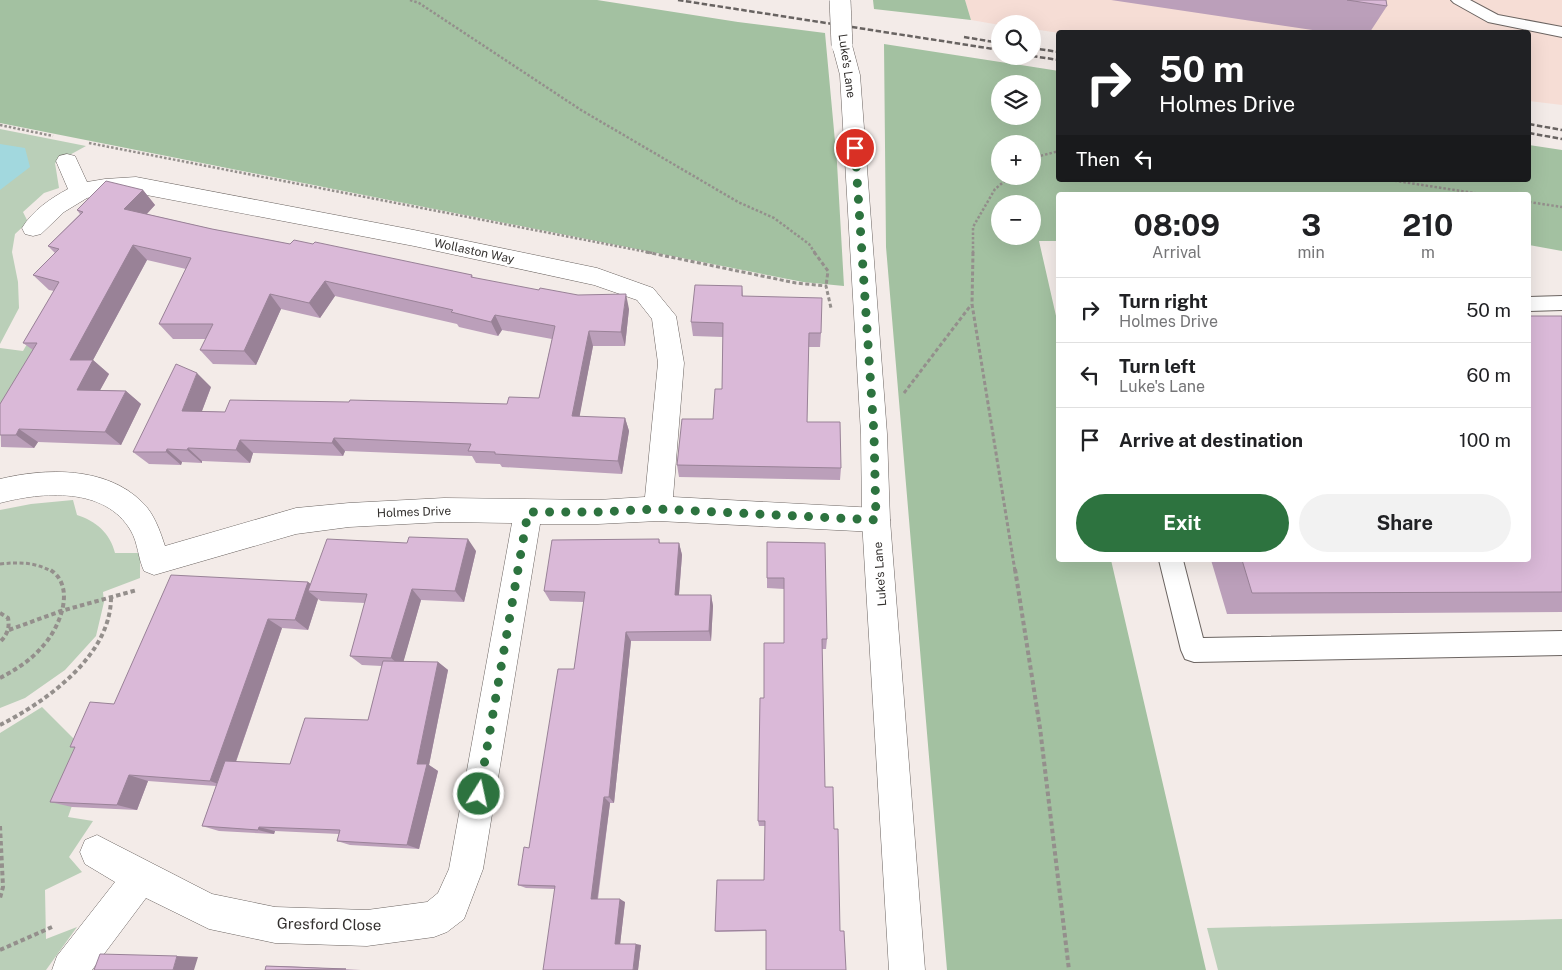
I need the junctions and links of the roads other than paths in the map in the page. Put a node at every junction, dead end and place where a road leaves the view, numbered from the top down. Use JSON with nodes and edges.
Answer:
{"nodes":[{"id":1,"x":840,"y":0,"type":"edge"},
{"id":2,"x":1459,"y":0,"type":"edge"},
{"id":3,"x":1562,"y":32,"type":"edge"},
{"id":4,"x":67,"y":161,"type":"dead end"},
{"id":5,"x":80,"y":191,"type":"junction"},
{"id":6,"x":33,"y":228,"type":"dead end"},
{"id":7,"x":1562,"y":303,"type":"edge"},
{"id":8,"x":1531,"y":304,"type":"edge"},
{"id":9,"x":0,"y":491,"type":"edge"},
{"id":10,"x":658,"y":509,"type":"junction"},
{"id":11,"x":528,"y":512,"type":"junction"},
{"id":12,"x":876,"y":520,"type":"junction"},
{"id":13,"x":1172,"y":562,"type":"edge"},
{"id":14,"x":1562,"y":643,"type":"edge"},
{"id":15,"x":97,"y":852,"type":"dead end"},
{"id":16,"x":140,"y":877,"type":"junction"},
{"id":17,"x":70,"y":969,"type":"edge"},
{"id":18,"x":907,"y":970,"type":"edge"}],
"edges":[{"from":1,"to":12,"type":"street","name":"Luke's Lane","bridge":true},
{"from":2,"to":3,"type":"lane"},
{"from":4,"to":5,"type":"street"},
{"from":5,"to":6,"type":"street","name":"Wollaston Way"},
{"from":5,"to":10,"type":"street","name":"Wollaston Way"},
{"from":7,"to":8,"type":"lane"},
{"from":9,"to":11,"type":"street","name":"Holmes Drive"},
{"from":10,"to":11,"type":"street","name":"Holmes Drive"},
{"from":10,"to":12,"type":"street","name":"Holmes Drive"},
{"from":11,"to":16,"type":"street","name":"Gresford Close"},
{"from":12,"to":18,"type":"street","name":"Luke's Lane"},
{"from":13,"to":14,"type":"lane"},
{"from":15,"to":16,"type":"street","name":"Gresford Close"},
{"from":16,"to":17,"type":"street"}]}
